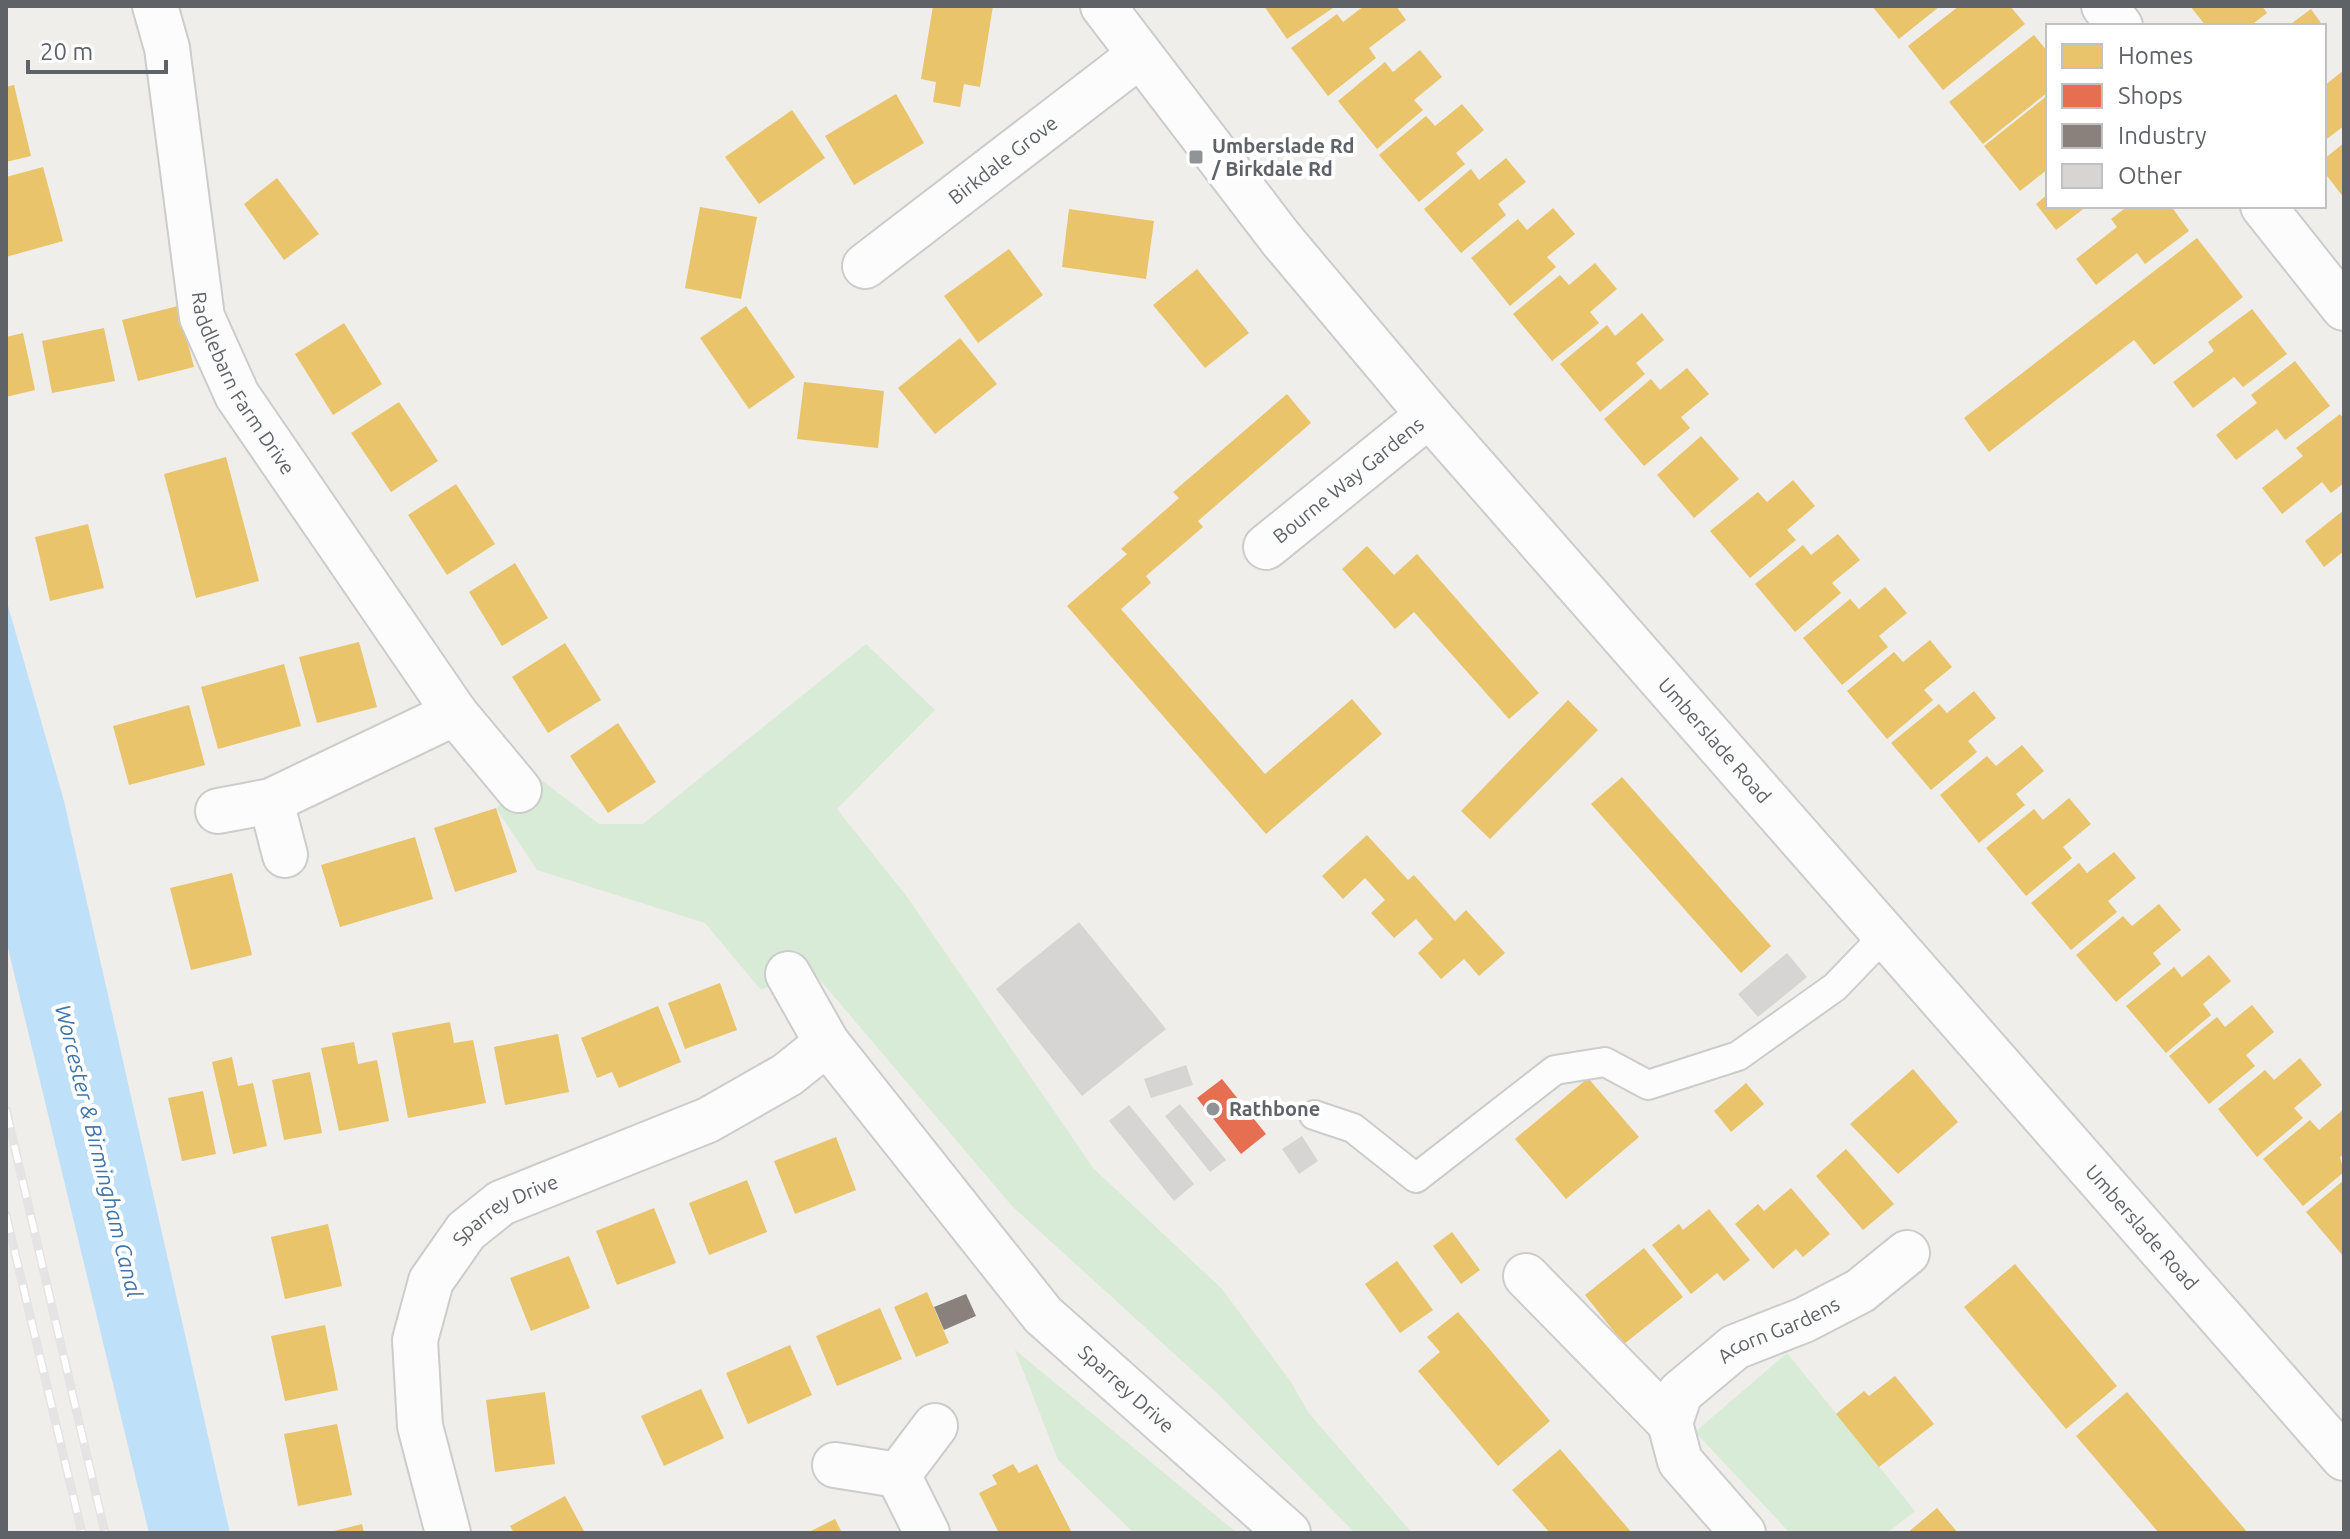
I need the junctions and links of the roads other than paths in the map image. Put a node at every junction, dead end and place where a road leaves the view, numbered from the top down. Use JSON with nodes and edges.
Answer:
{"nodes":[{"id":1,"x":155,"y":6,"type":"edge"},
{"id":2,"x":1103,"y":6,"type":"edge"},
{"id":3,"x":2104,"y":6,"type":"edge"},
{"id":4,"x":2118,"y":24,"type":"edge"},
{"id":5,"x":1140,"y":55,"type":"junction"},
{"id":6,"x":2265,"y":208,"type":"edge"},
{"id":7,"x":865,"y":266,"type":"dead end"},
{"id":8,"x":2344,"y":308,"type":"edge"},
{"id":9,"x":1429,"y":415,"type":"junction"},
{"id":10,"x":1266,"y":547,"type":"dead end"},
{"id":11,"x":455,"y":713,"type":"junction"},
{"id":12,"x":519,"y":790,"type":"dead end"},
{"id":13,"x":271,"y":801,"type":"junction"},
{"id":14,"x":218,"y":811,"type":"dead end"},
{"id":15,"x":285,"y":855,"type":"dead end"},
{"id":16,"x":1884,"y":936,"type":"junction"},
{"id":17,"x":788,"y":974,"type":"dead end"},
{"id":18,"x":827,"y":1043,"type":"junction"},
{"id":19,"x":1314,"y":1115,"type":"dead end"},
{"id":20,"x":1907,"y":1253,"type":"dead end"},
{"id":21,"x":1526,"y":1276,"type":"dead end"},
{"id":22,"x":1670,"y":1423,"type":"junction"},
{"id":23,"x":935,"y":1426,"type":"dead end"},
{"id":24,"x":2344,"y":1458,"type":"edge"},
{"id":25,"x":835,"y":1465,"type":"dead end"},
{"id":26,"x":898,"y":1475,"type":"junction"},
{"id":27,"x":448,"y":1533,"type":"edge"},
{"id":28,"x":927,"y":1533,"type":"edge"},
{"id":29,"x":1288,"y":1533,"type":"edge"},
{"id":30,"x":1743,"y":1533,"type":"edge"}],
"edges":[{"from":1,"to":11,"type":"street","name":"Raddlebarn Farm Drive"},
{"from":2,"to":5,"type":"street","name":"Umberslade Road"},
{"from":3,"to":4,"type":"street"},
{"from":5,"to":7,"type":"street","name":"Birkdale Grove"},
{"from":5,"to":9,"type":"street","name":"Umberslade Road"},
{"from":6,"to":8,"type":"street"},
{"from":9,"to":10,"type":"street","name":"Bourne Way Gardens"},
{"from":9,"to":16,"type":"street","name":"Umberslade Road"},
{"from":11,"to":12,"type":"street","name":"Raddlebarn Farm Drive"},
{"from":11,"to":13,"type":"street"},
{"from":13,"to":14,"type":"street"},
{"from":13,"to":15,"type":"street"},
{"from":16,"to":19,"type":"lane"},
{"from":16,"to":24,"type":"street","name":"Umberslade Road"},
{"from":17,"to":18,"type":"street","name":"Sparrey Drive"},
{"from":18,"to":27,"type":"street","name":"Sparrey Drive"},
{"from":18,"to":29,"type":"street","name":"Sparrey Drive"},
{"from":20,"to":22,"type":"street","name":"Acorn Gardens"},
{"from":21,"to":22,"type":"street"},
{"from":22,"to":30,"type":"street"},
{"from":23,"to":26,"type":"street"},
{"from":25,"to":26,"type":"street"},
{"from":26,"to":28,"type":"street"}]}
